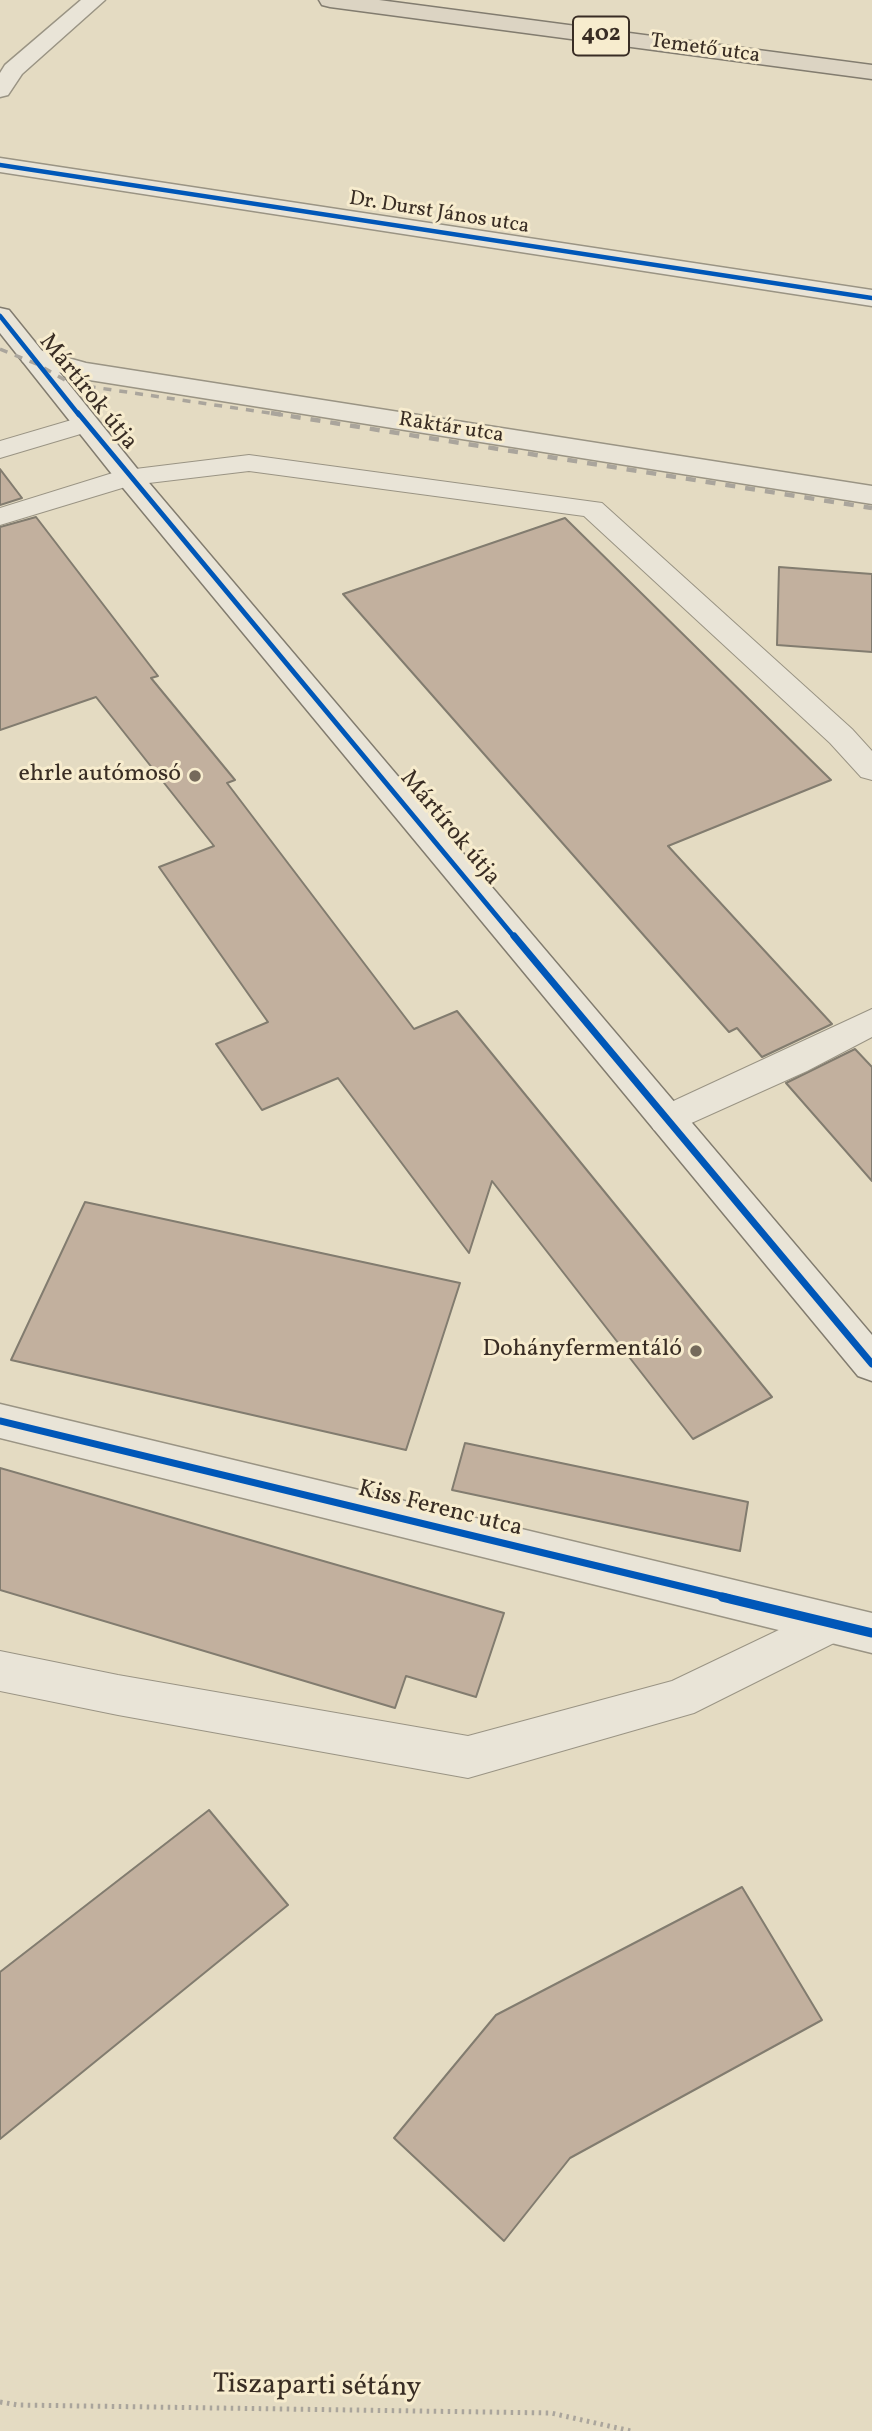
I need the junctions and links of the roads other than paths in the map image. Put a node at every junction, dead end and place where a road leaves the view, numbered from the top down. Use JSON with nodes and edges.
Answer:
{"nodes":[{"id":1,"x":94,"y":0,"type":"edge"},
{"id":2,"x":330,"y":0,"type":"edge"},
{"id":3,"x":872,"y":72,"type":"edge"},
{"id":4,"x":0,"y":90,"type":"edge"},
{"id":5,"x":0,"y":165,"type":"edge"},
{"id":6,"x":872,"y":298,"type":"edge"},
{"id":7,"x":0,"y":316,"type":"edge"},
{"id":8,"x":32,"y":356,"type":"junction"},
{"id":9,"x":85,"y":424,"type":"junction"},
{"id":10,"x":0,"y":450,"type":"edge"},
{"id":11,"x":130,"y":477,"type":"junction"},
{"id":12,"x":872,"y":495,"type":"edge"},
{"id":13,"x":0,"y":517,"type":"edge"},
{"id":14,"x":872,"y":770,"type":"edge"},
{"id":15,"x":872,"y":1022,"type":"edge"},
{"id":16,"x":667,"y":1120,"type":"junction"},
{"id":17,"x":872,"y":1364,"type":"edge"},
{"id":18,"x":0,"y":1421,"type":"edge"},
{"id":19,"x":829,"y":1625,"type":"junction"},
{"id":20,"x":872,"y":1633,"type":"edge"},
{"id":21,"x":0,"y":1671,"type":"edge"}],
"edges":[{"from":1,"to":4,"type":"street"},
{"from":2,"to":3,"type":"main road","name":"Temető utca","number":"402"},
{"from":5,"to":6,"type":"street","name":"Dr. Durst János utca"},
{"from":7,"to":8,"type":"street","name":"Mártírok útja"},
{"from":8,"to":9,"type":"street","name":"Mártírok útja"},
{"from":8,"to":12,"type":"street","name":"Raktár utca"},
{"from":9,"to":10,"type":"lane"},
{"from":9,"to":11,"type":"street","name":"Mártírok útja"},
{"from":11,"to":13,"type":"lane"},
{"from":11,"to":14,"type":"lane"},
{"from":11,"to":16,"type":"street","name":"Mártírok útja"},
{"from":15,"to":16,"type":"lane"},
{"from":16,"to":17,"type":"street","name":"Mártírok útja"},
{"from":18,"to":19,"type":"street","name":"Kiss Ferenc utca"},
{"from":19,"to":20,"type":"street","name":"Kiss Ferenc utca"},
{"from":19,"to":21,"type":"lane"}]}
